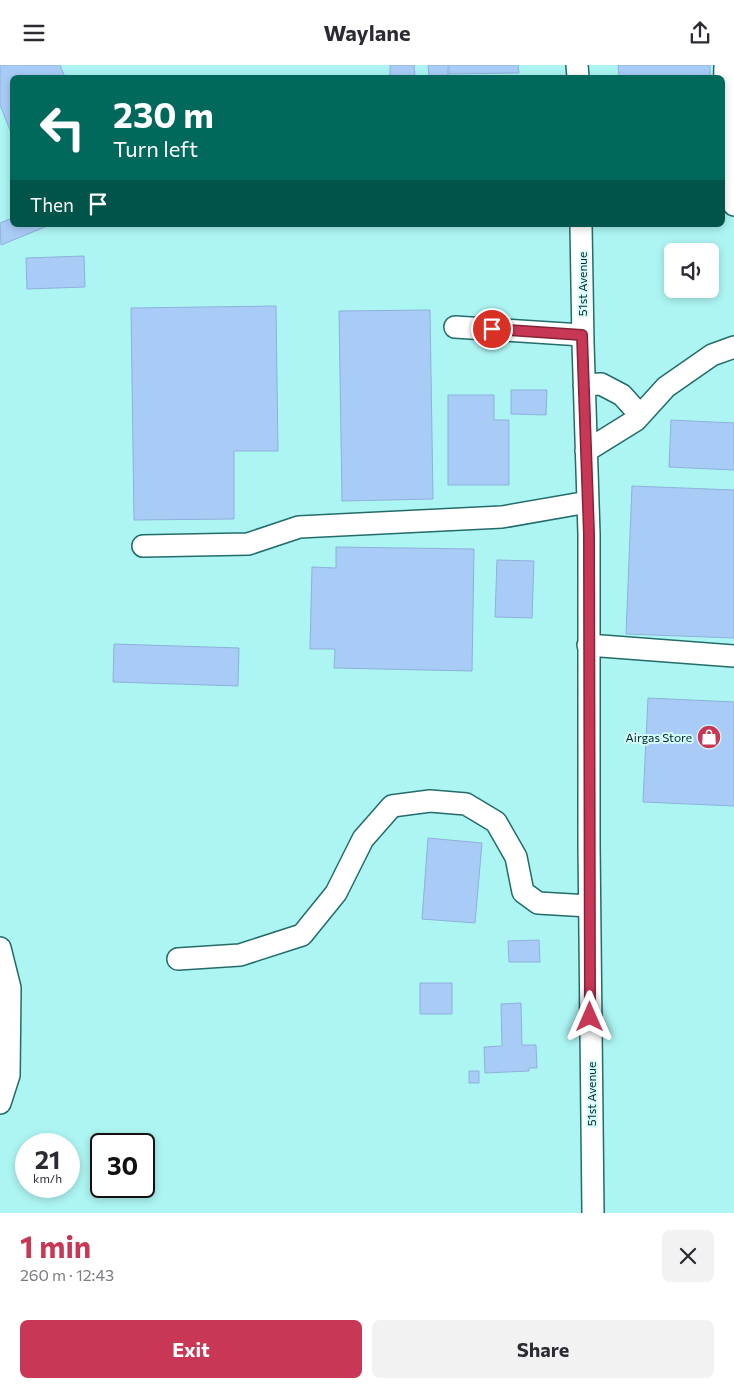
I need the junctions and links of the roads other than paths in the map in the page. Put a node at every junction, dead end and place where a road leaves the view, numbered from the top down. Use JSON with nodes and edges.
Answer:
{"nodes":[{"id":1,"x":725,"y":115,"type":"edge"},
{"id":2,"x":734,"y":205,"type":"edge"},
{"id":3,"x":582,"y":227,"type":"edge"},
{"id":4,"x":455,"y":327,"type":"dead end"},
{"id":5,"x":582,"y":335,"type":"junction"},
{"id":6,"x":734,"y":347,"type":"edge"},
{"id":7,"x":584,"y":385,"type":"junction"},
{"id":8,"x":640,"y":415,"type":"junction"},
{"id":9,"x":586,"y":451,"type":"junction"},
{"id":10,"x":588,"y":502,"type":"junction"},
{"id":11,"x":143,"y":546,"type":"dead end"},
{"id":12,"x":588,"y":645,"type":"junction"},
{"id":13,"x":734,"y":656,"type":"edge"},
{"id":14,"x":589,"y":906,"type":"junction"},
{"id":15,"x":0,"y":948,"type":"edge"},
{"id":16,"x":178,"y":959,"type":"dead end"},
{"id":17,"x":5,"y":989,"type":"edge"},
{"id":18,"x":5,"y":1043,"type":"edge"},
{"id":19,"x":0,"y":1103,"type":"edge"},
{"id":20,"x":593,"y":1213,"type":"edge"}],
"edges":[{"from":1,"to":2,"type":"street"},
{"from":3,"to":5,"type":"street","name":"51st Avenue"},
{"from":4,"to":5,"type":"street"},
{"from":5,"to":7,"type":"street","name":"51st Avenue"},
{"from":6,"to":8,"type":"street"},
{"from":7,"to":8,"type":"street"},
{"from":7,"to":9,"type":"street","name":"51st Avenue"},
{"from":8,"to":9,"type":"street"},
{"from":9,"to":10,"type":"street","name":"51st Avenue"},
{"from":10,"to":11,"type":"street"},
{"from":10,"to":12,"type":"street","name":"51st Avenue"},
{"from":12,"to":13,"type":"street"},
{"from":12,"to":14,"type":"street","name":"51st Avenue"},
{"from":14,"to":16,"type":"street"},
{"from":14,"to":20,"type":"street","name":"51st Avenue"},
{"from":15,"to":17,"type":"street"},
{"from":17,"to":18,"type":"street"},
{"from":18,"to":19,"type":"street"}]}
